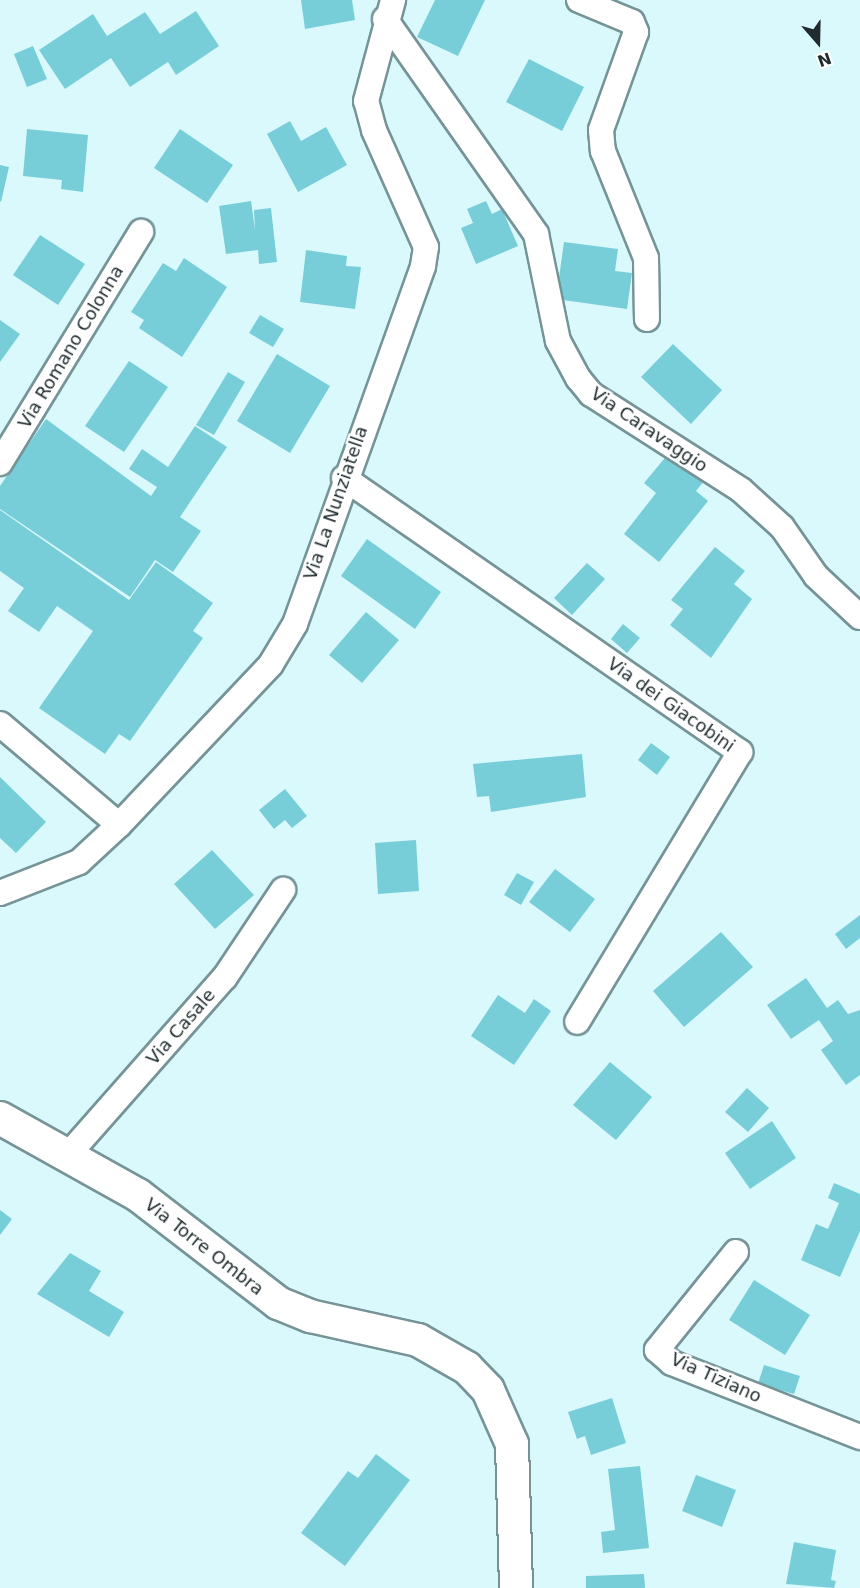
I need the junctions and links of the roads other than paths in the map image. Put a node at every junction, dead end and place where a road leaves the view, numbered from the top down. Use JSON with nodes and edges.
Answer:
{"nodes":[{"id":1,"x":579,"y":0,"type":"edge"},
{"id":2,"x":389,"y":10,"type":"edge"},
{"id":3,"x":141,"y":232,"type":"dead end"},
{"id":4,"x":647,"y":319,"type":"dead end"},
{"id":5,"x":0,"y":463,"type":"edge"},
{"id":6,"x":344,"y":478,"type":"junction"},
{"id":7,"x":860,"y":617,"type":"edge"},
{"id":8,"x":0,"y":724,"type":"edge"},
{"id":9,"x":119,"y":825,"type":"junction"},
{"id":10,"x":283,"y":890,"type":"dead end"},
{"id":11,"x":0,"y":893,"type":"edge"},
{"id":12,"x":577,"y":1022,"type":"dead end"},
{"id":13,"x":0,"y":1118,"type":"edge"},
{"id":14,"x":68,"y":1156,"type":"junction"},
{"id":15,"x":736,"y":1252,"type":"dead end"},
{"id":16,"x":860,"y":1437,"type":"edge"},
{"id":17,"x":516,"y":1588,"type":"edge"}],
"edges":[{"from":1,"to":4,"type":"street"},
{"from":2,"to":6,"type":"street","name":"Via La Nunziatella"},
{"from":2,"to":7,"type":"street","name":"Via Caravaggio"},
{"from":3,"to":5,"type":"street","name":"Via Romano Colonna"},
{"from":6,"to":9,"type":"street","name":"Via La Nunziatella"},
{"from":6,"to":12,"type":"street","name":"Via dei Giacobini"},
{"from":8,"to":9,"type":"street"},
{"from":9,"to":11,"type":"street","name":"Via La Nunziatella"},
{"from":10,"to":14,"type":"street","name":"Via Casale"},
{"from":13,"to":14,"type":"street","name":"Via Torre Ombra"},
{"from":14,"to":17,"type":"street","name":"Via Torre Ombra"},
{"from":15,"to":16,"type":"street","name":"Via Tiziano"}]}
